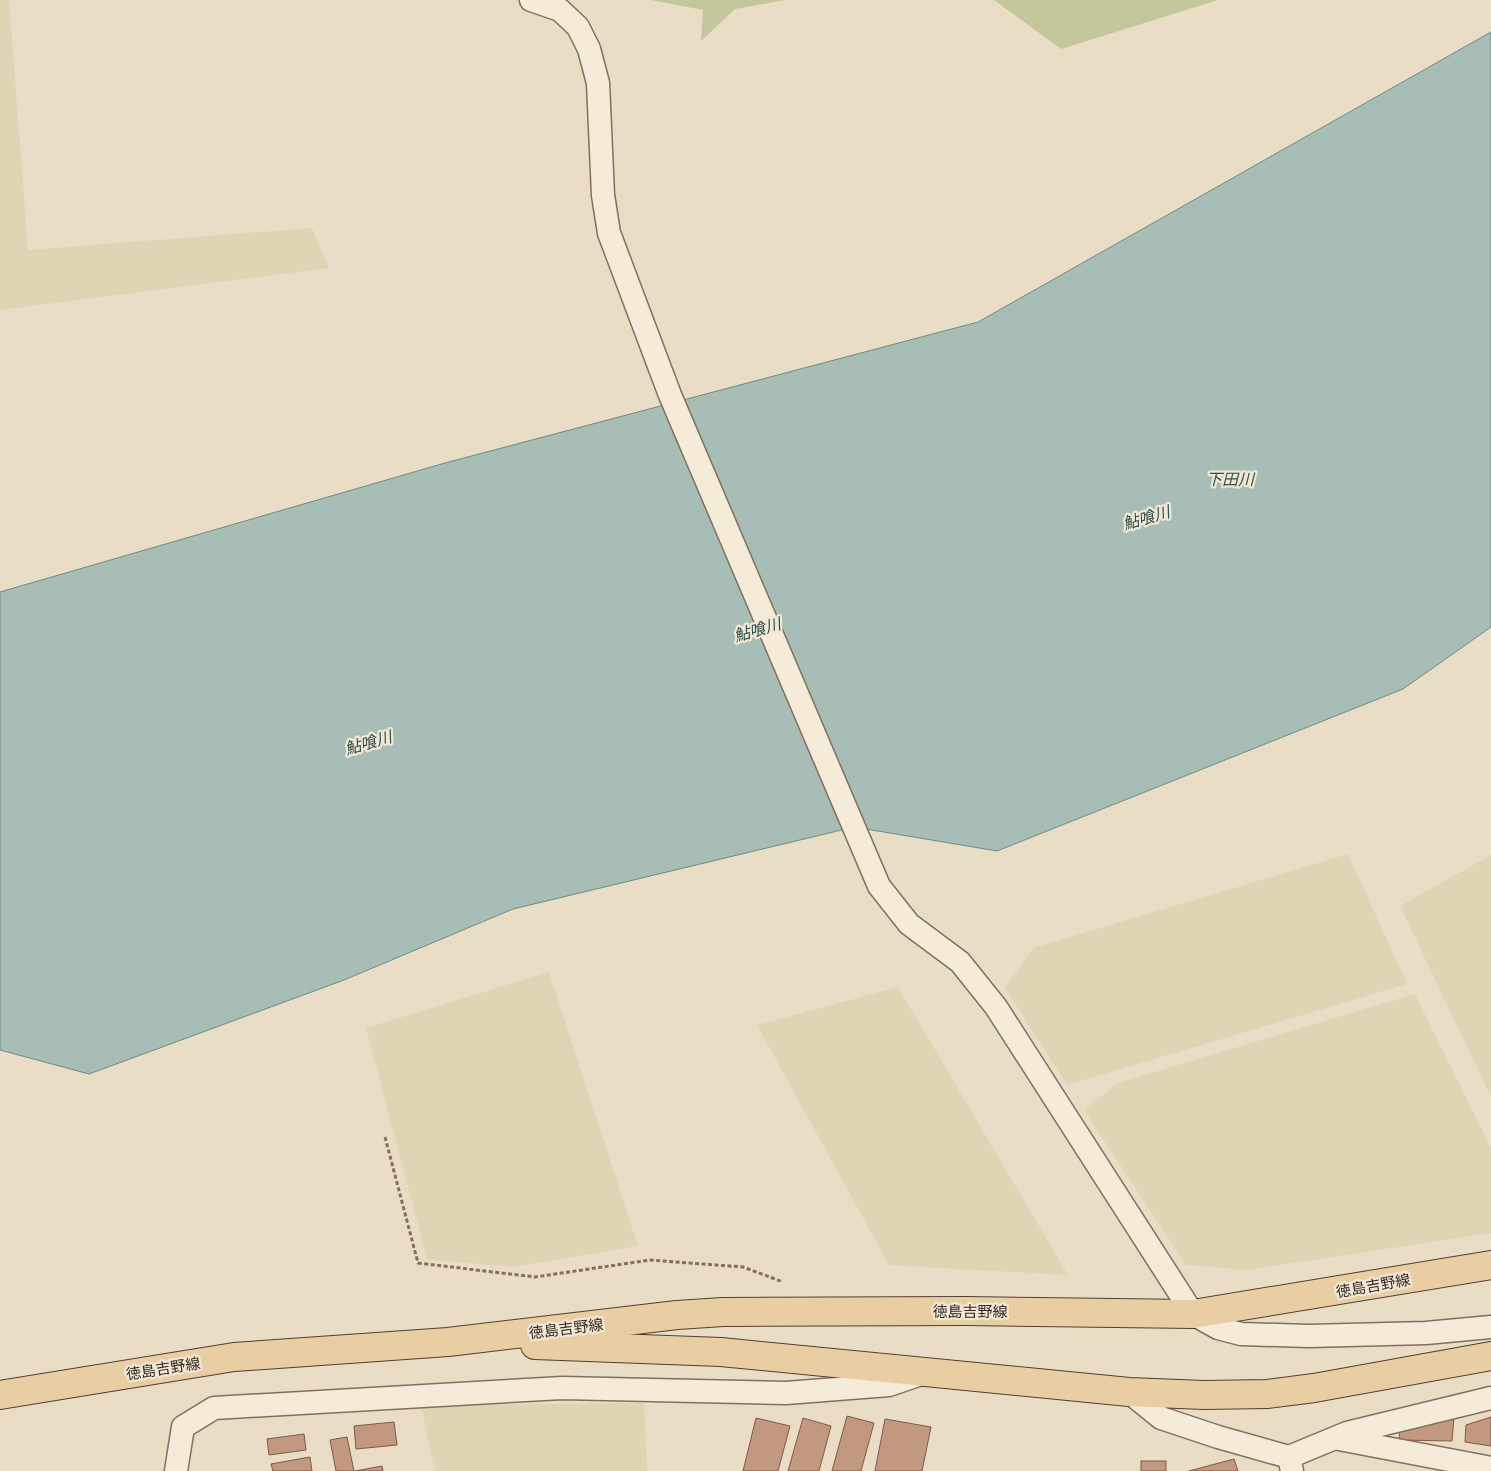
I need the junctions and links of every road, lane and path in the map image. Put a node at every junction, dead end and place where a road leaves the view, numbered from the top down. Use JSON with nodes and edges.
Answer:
{"nodes":[{"id":1,"x":531,"y":0,"type":"edge"},
{"id":2,"x":385,"y":1137,"type":"dead end"},
{"id":3,"x":1491,"y":1265,"type":"edge"},
{"id":4,"x":785,"y":1283,"type":"dead end"},
{"id":5,"x":1194,"y":1314,"type":"junction"},
{"id":6,"x":1491,"y":1327,"type":"edge"},
{"id":7,"x":448,"y":1342,"type":"junction"},
{"id":8,"x":1491,"y":1356,"type":"edge"},
{"id":9,"x":925,"y":1373,"type":"junction"},
{"id":10,"x":1129,"y":1392,"type":"junction"},
{"id":11,"x":0,"y":1395,"type":"edge"},
{"id":12,"x":1491,"y":1398,"type":"edge"},
{"id":13,"x":1336,"y":1438,"type":"junction"},
{"id":14,"x":1290,"y":1464,"type":"edge"},
{"id":15,"x":1491,"y":1468,"type":"edge"},
{"id":16,"x":176,"y":1471,"type":"edge"}],
"edges":[{"from":1,"to":5,"type":"street"},
{"from":2,"to":4,"type":"path"},
{"from":3,"to":5,"type":"main road","name":"徳島吉野線"},
{"from":5,"to":6,"type":"street"},
{"from":5,"to":7,"type":"main road","name":"徳島吉野線"},
{"from":7,"to":9,"type":"main road","name":"徳島吉野線"},
{"from":7,"to":11,"type":"main road","name":"徳島吉野線"},
{"from":8,"to":10,"type":"main road","name":"徳島吉野線"},
{"from":9,"to":10,"type":"main road","name":"徳島吉野線"},
{"from":9,"to":16,"type":"street"},
{"from":10,"to":14,"type":"street"},
{"from":12,"to":13,"type":"street"},
{"from":13,"to":14,"type":"street"},
{"from":13,"to":15,"type":"street"}]}
